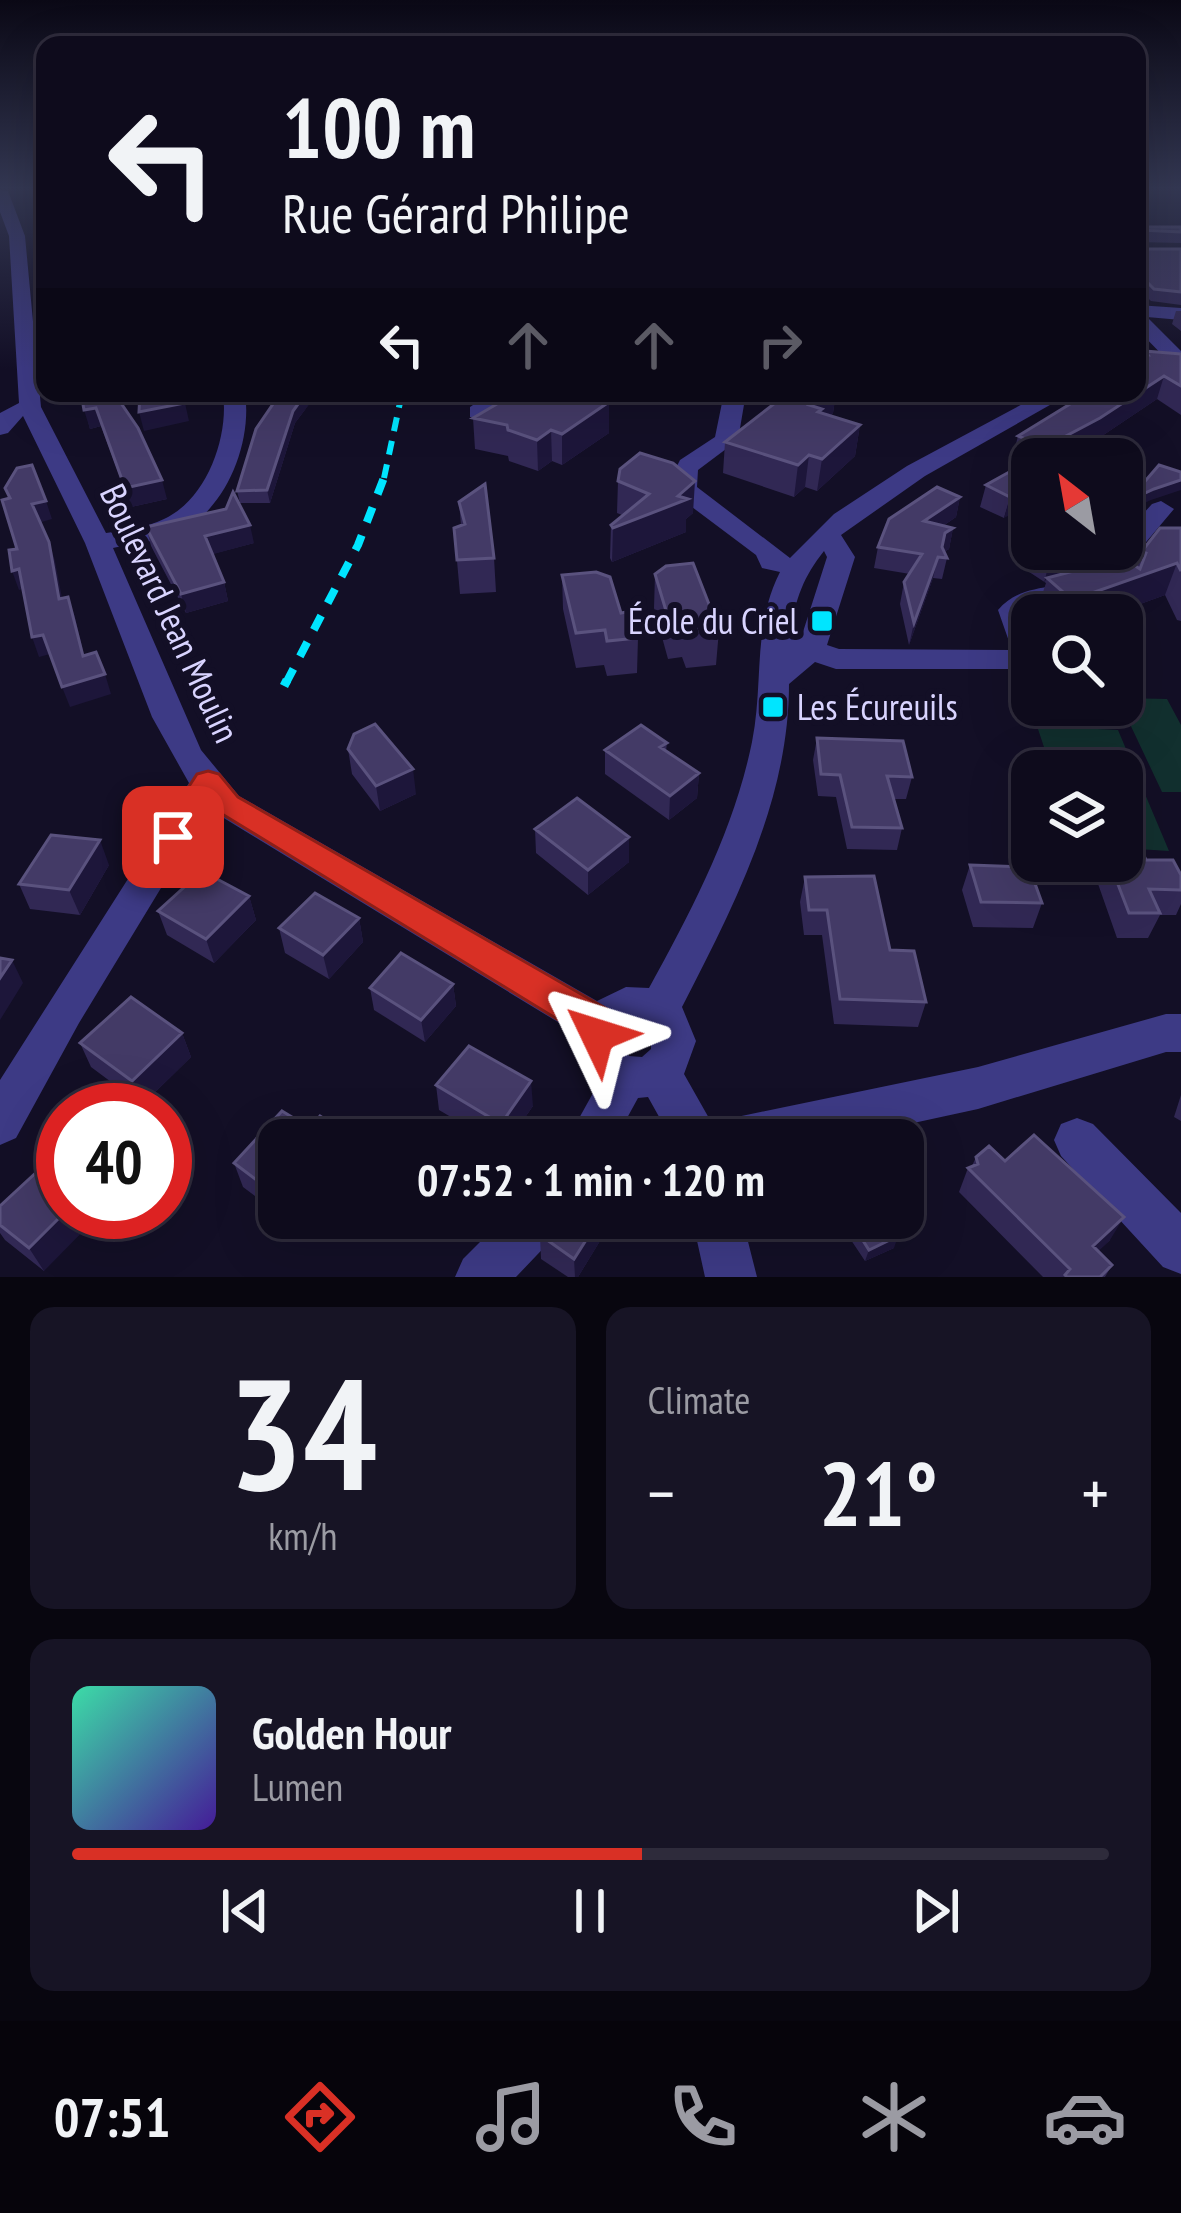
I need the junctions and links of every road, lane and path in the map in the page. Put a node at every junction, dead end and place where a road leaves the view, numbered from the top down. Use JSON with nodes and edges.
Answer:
{"nodes":[{"id":1,"x":17,"y":250,"type":"edge"},
{"id":2,"x":1181,"y":314,"type":"edge"},
{"id":3,"x":1146,"y":315,"type":"edge"},
{"id":4,"x":1146,"y":325,"type":"edge"},
{"id":5,"x":1173,"y":356,"type":"edge"},
{"id":6,"x":34,"y":392,"type":"edge"},
{"id":7,"x":38,"y":402,"type":"edge"},
{"id":8,"x":236,"y":402,"type":"edge"},
{"id":9,"x":493,"y":402,"type":"edge"},
{"id":10,"x":733,"y":402,"type":"edge"},
{"id":11,"x":1044,"y":402,"type":"edge"},
{"id":12,"x":478,"y":412,"type":"edge"},
{"id":13,"x":0,"y":428,"type":"edge"},
{"id":14,"x":1161,"y":508,"type":"dead end"},
{"id":15,"x":827,"y":533,"type":"junction"},
{"id":16,"x":98,"y":543,"type":"junction"},
{"id":17,"x":796,"y":567,"type":"junction"},
{"id":18,"x":774,"y":635,"type":"junction"},
{"id":19,"x":814,"y":647,"type":"junction"},
{"id":20,"x":775,"y":679,"type":"junction"},
{"id":21,"x":208,"y":782,"type":"junction"},
{"id":22,"x":658,"y":1012,"type":"junction"},
{"id":23,"x":600,"y":1025,"type":"junction"},
{"id":24,"x":1181,"y":1033,"type":"edge"},
{"id":25,"x":642,"y":1073,"type":"junction"},
{"id":26,"x":606,"y":1119,"type":"edge"},
{"id":27,"x":680,"y":1119,"type":"edge"},
{"id":28,"x":831,"y":1119,"type":"edge"},
{"id":29,"x":0,"y":1123,"type":"edge"},
{"id":30,"x":1077,"y":1140,"type":"dead end"},
{"id":31,"x":518,"y":1239,"type":"edge"},
{"id":32,"x":722,"y":1239,"type":"edge"},
{"id":33,"x":1181,"y":1249,"type":"edge"},
{"id":34,"x":481,"y":1277,"type":"edge"},
{"id":35,"x":731,"y":1277,"type":"edge"}],
"edges":[{"from":1,"to":6,"type":"street","name":"Boulevard Jean Moulin"},
{"from":2,"to":3,"type":"street"},
{"from":4,"to":5,"type":"street"},
{"from":6,"to":13,"type":"street"},
{"from":7,"to":16,"type":"street","name":"Boulevard Jean Moulin"},
{"from":8,"to":16,"type":"street"},
{"from":9,"to":12,"type":"street"},
{"from":10,"to":17,"type":"street"},
{"from":11,"to":15,"type":"street"},
{"from":14,"to":19,"type":"street"},
{"from":15,"to":17,"type":"street"},
{"from":15,"to":19,"type":"street"},
{"from":16,"to":21,"type":"street","name":"Boulevard Jean Moulin"},
{"from":17,"to":18,"type":"street"},
{"from":18,"to":19,"type":"street"},
{"from":18,"to":20,"type":"street"},
{"from":19,"to":20,"type":"street"},
{"from":20,"to":22,"type":"street"},
{"from":21,"to":23,"type":"street","name":"Boulevard Jean Moulin"},
{"from":21,"to":29,"type":"street"},
{"from":22,"to":23,"type":"street"},
{"from":22,"to":25,"type":"street"},
{"from":23,"to":25,"type":"street"},
{"from":24,"to":28,"type":"street"},
{"from":25,"to":26,"type":"street"},
{"from":25,"to":27,"type":"street"},
{"from":30,"to":33,"type":"street"},
{"from":31,"to":34,"type":"street"},
{"from":32,"to":35,"type":"street"}]}
